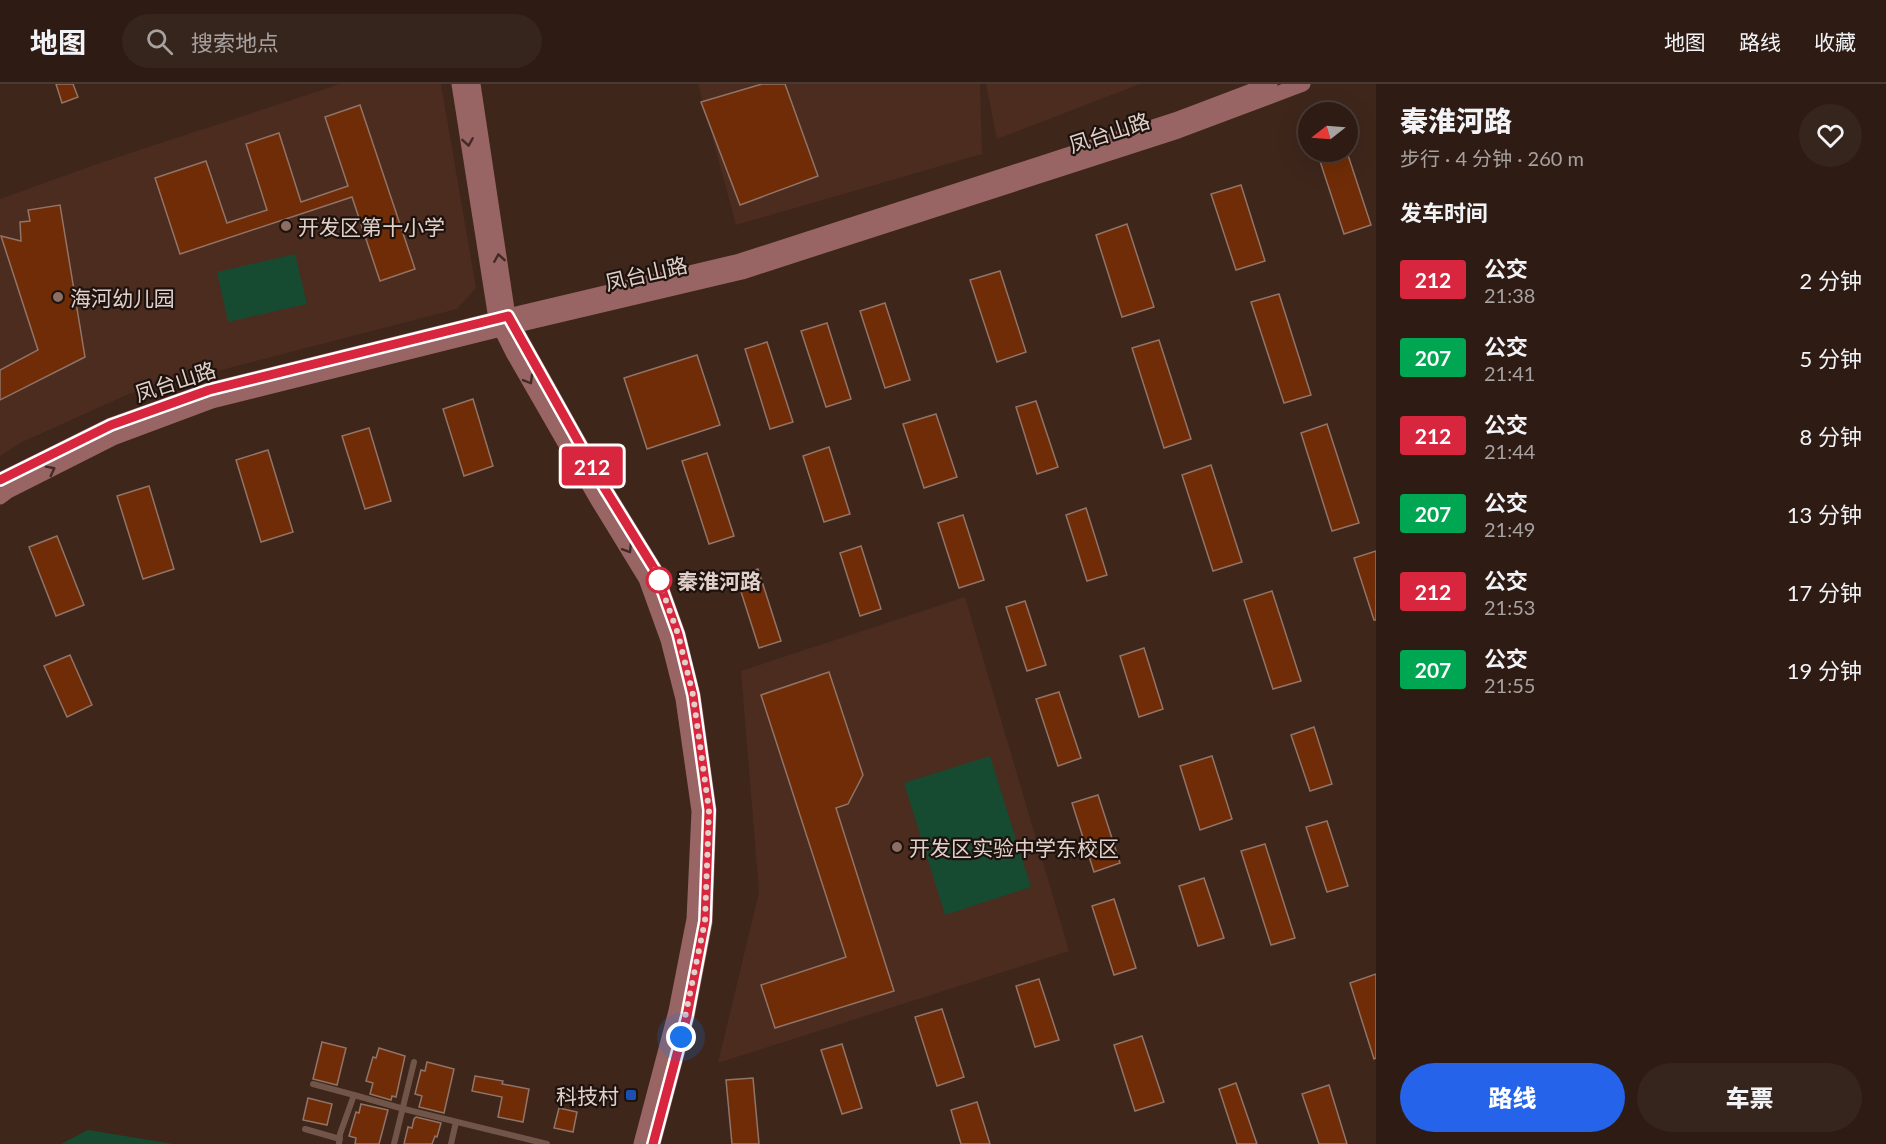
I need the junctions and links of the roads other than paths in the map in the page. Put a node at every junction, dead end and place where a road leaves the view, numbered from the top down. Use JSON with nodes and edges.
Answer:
{"nodes":[{"id":1,"x":459,"y":84,"type":"edge"},
{"id":2,"x":473,"y":84,"type":"edge"},
{"id":3,"x":1270,"y":84,"type":"edge"},
{"id":4,"x":1303,"y":84,"type":"edge"},
{"id":5,"x":504,"y":323,"type":"junction"},
{"id":6,"x":0,"y":480,"type":"edge"},
{"id":7,"x":0,"y":497,"type":"edge"},
{"id":8,"x":414,"y":1062,"type":"dead end"},
{"id":9,"x":313,"y":1084,"type":"dead end"},
{"id":10,"x":354,"y":1095,"type":"junction"},
{"id":11,"x":404,"y":1109,"type":"junction"},
{"id":12,"x":456,"y":1122,"type":"junction"},
{"id":13,"x":305,"y":1129,"type":"dead end"},
{"id":14,"x":340,"y":1142,"type":"edge"},
{"id":15,"x":394,"y":1144,"type":"edge"},
{"id":16,"x":451,"y":1144,"type":"edge"},
{"id":17,"x":547,"y":1144,"type":"edge"},
{"id":18,"x":641,"y":1144,"type":"edge"},
{"id":19,"x":653,"y":1144,"type":"edge"}],
"edges":[{"from":1,"to":5,"type":"street","one_way":true},
{"from":5,"to":2,"type":"street","one_way":true},
{"from":3,"to":5,"type":"street","name":"凤台山路"},
{"from":4,"to":5,"type":"street","name":"凤台山路"},
{"from":5,"to":6,"type":"street","name":"凤台山路"},
{"from":7,"to":5,"type":"street","name":"凤台山路","one_way":true},
{"from":5,"to":18,"type":"street","one_way":true},
{"from":5,"to":19,"type":"street"},
{"from":8,"to":11,"type":"lane"},
{"from":9,"to":10,"type":"lane"},
{"from":10,"to":11,"type":"lane"},
{"from":10,"to":14,"type":"lane"},
{"from":11,"to":12,"type":"lane"},
{"from":11,"to":15,"type":"lane"},
{"from":12,"to":16,"type":"lane"},
{"from":12,"to":17,"type":"lane"},
{"from":13,"to":14,"type":"lane"}]}
